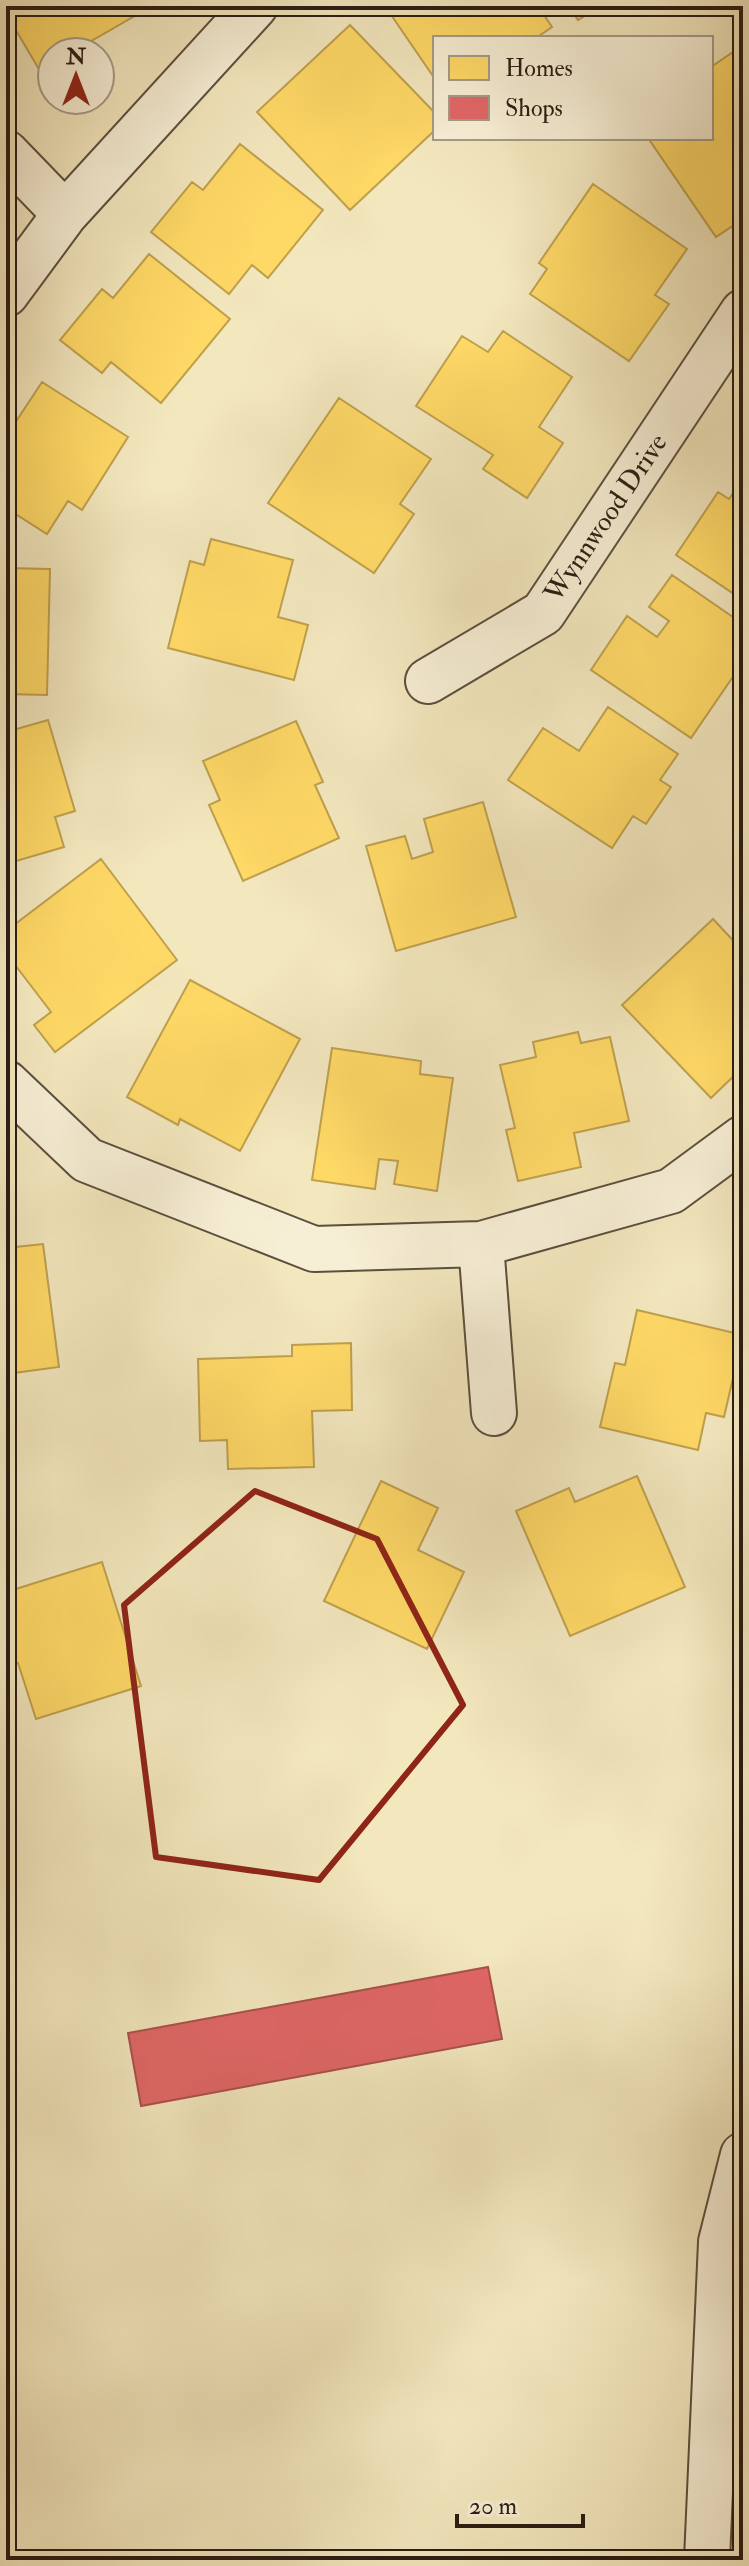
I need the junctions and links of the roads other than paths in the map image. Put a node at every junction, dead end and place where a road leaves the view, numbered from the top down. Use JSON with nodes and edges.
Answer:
{"nodes":[{"id":1,"x":255,"y":6,"type":"edge"},
{"id":2,"x":6,"y":153,"type":"edge"},
{"id":3,"x":65,"y":214,"type":"junction"},
{"id":4,"x":6,"y":294,"type":"edge"},
{"id":5,"x":743,"y":312,"type":"edge"},
{"id":6,"x":428,"y":681,"type":"dead end"},
{"id":7,"x":6,"y":1083,"type":"edge"},
{"id":8,"x":743,"y":1138,"type":"edge"},
{"id":9,"x":481,"y":1244,"type":"junction"},
{"id":10,"x":494,"y":1413,"type":"dead end"},
{"id":11,"x":743,"y":2155,"type":"edge"},
{"id":12,"x":707,"y":2560,"type":"edge"}],
"edges":[{"from":1,"to":3,"type":"street"},
{"from":2,"to":3,"type":"street"},
{"from":3,"to":4,"type":"street"},
{"from":5,"to":6,"type":"street","name":"Wynnwood Drive"},
{"from":7,"to":9,"type":"street"},
{"from":8,"to":9,"type":"street"},
{"from":9,"to":10,"type":"street"},
{"from":11,"to":12,"type":"street"}]}
